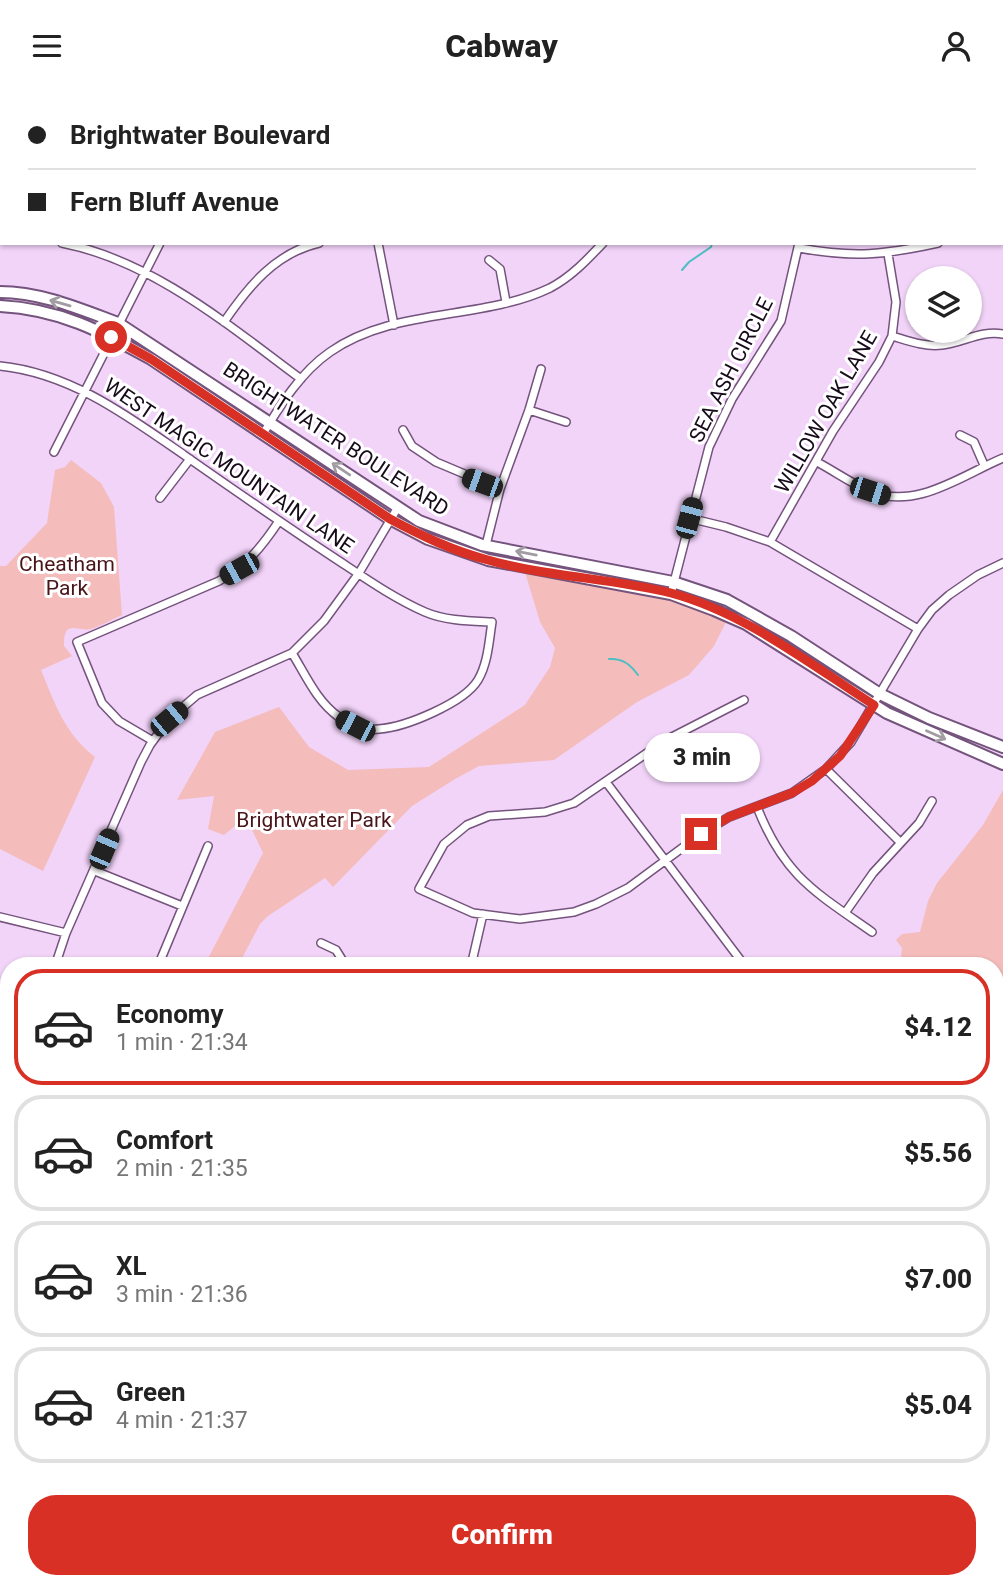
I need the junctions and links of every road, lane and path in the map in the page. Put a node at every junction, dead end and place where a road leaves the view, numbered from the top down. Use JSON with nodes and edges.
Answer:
{"nodes":[{"id":1,"x":69,"y":245,"type":"edge"},
{"id":2,"x":159,"y":245,"type":"edge"},
{"id":3,"x":310,"y":245,"type":"edge"},
{"id":4,"x":378,"y":245,"type":"edge"},
{"id":5,"x":601,"y":245,"type":"edge"},
{"id":6,"x":929,"y":245,"type":"edge"},
{"id":7,"x":799,"y":246,"type":"edge"},
{"id":8,"x":888,"y":254,"type":"junction"},
{"id":9,"x":489,"y":260,"type":"dead end"},
{"id":10,"x":144,"y":272,"type":"junction"},
{"id":11,"x":0,"y":292,"type":"edge"},
{"id":12,"x":506,"y":302,"type":"junction"},
{"id":13,"x":0,"y":306,"type":"edge"},
{"id":14,"x":224,"y":322,"type":"junction"},
{"id":15,"x":118,"y":323,"type":"junction"},
{"id":16,"x":394,"y":325,"type":"junction"},
{"id":17,"x":1003,"y":334,"type":"edge"},
{"id":18,"x":892,"y":335,"type":"junction"},
{"id":19,"x":111,"y":337,"type":"junction"},
{"id":20,"x":0,"y":366,"type":"edge"},
{"id":21,"x":541,"y":369,"type":"dead end"},
{"id":22,"x":301,"y":379,"type":"junction"},
{"id":23,"x":85,"y":392,"type":"junction"},
{"id":24,"x":529,"y":409,"type":"junction"},
{"id":25,"x":270,"y":422,"type":"junction"},
{"id":26,"x":566,"y":422,"type":"dead end"},
{"id":27,"x":403,"y":430,"type":"dead end"},
{"id":28,"x":263,"y":434,"type":"junction"},
{"id":29,"x":960,"y":435,"type":"dead end"},
{"id":30,"x":54,"y":452,"type":"dead end"},
{"id":31,"x":1003,"y":458,"type":"edge"},
{"id":32,"x":190,"y":459,"type":"junction"},
{"id":33,"x":817,"y":462,"type":"junction"},
{"id":34,"x":985,"y":465,"type":"junction"},
{"id":35,"x":500,"y":489,"type":"junction"},
{"id":36,"x":160,"y":498,"type":"dead end"},
{"id":37,"x":398,"y":507,"type":"junction"},
{"id":38,"x":689,"y":518,"type":"junction"},
{"id":39,"x":390,"y":519,"type":"junction"},
{"id":40,"x":279,"y":521,"type":"junction"},
{"id":41,"x":770,"y":542,"type":"junction"},
{"id":42,"x":486,"y":545,"type":"junction"},
{"id":43,"x":1003,"y":563,"type":"edge"},
{"id":44,"x":359,"y":573,"type":"junction"},
{"id":45,"x":672,"y":588,"type":"junction"},
{"id":46,"x":918,"y":629,"type":"junction"},
{"id":47,"x":292,"y":653,"type":"junction"},
{"id":48,"x":880,"y":694,"type":"junction"},
{"id":49,"x":744,"y":701,"type":"dead end"},
{"id":50,"x":874,"y":705,"type":"junction"},
{"id":51,"x":153,"y":741,"type":"junction"},
{"id":52,"x":1003,"y":747,"type":"edge"},
{"id":53,"x":1003,"y":764,"type":"edge"},
{"id":54,"x":827,"y":769,"type":"junction"},
{"id":55,"x":606,"y":782,"type":"junction"},
{"id":56,"x":932,"y":801,"type":"dead end"},
{"id":57,"x":757,"y":807,"type":"junction"},
{"id":58,"x":901,"y":842,"type":"junction"},
{"id":59,"x":208,"y":846,"type":"dead end"},
{"id":60,"x":666,"y":860,"type":"junction"},
{"id":61,"x":94,"y":871,"type":"junction"},
{"id":62,"x":183,"y":906,"type":"junction"},
{"id":63,"x":845,"y":913,"type":"junction"},
{"id":64,"x":483,"y":914,"type":"junction"},
{"id":65,"x":0,"y":917,"type":"edge"},
{"id":66,"x":872,"y":932,"type":"dead end"},
{"id":67,"x":66,"y":933,"type":"junction"},
{"id":68,"x":321,"y":943,"type":"dead end"},
{"id":69,"x":58,"y":957,"type":"edge"},
{"id":70,"x":162,"y":957,"type":"edge"},
{"id":71,"x":340,"y":957,"type":"edge"},
{"id":72,"x":473,"y":957,"type":"edge"},
{"id":73,"x":738,"y":957,"type":"edge"}],
"edges":[{"from":1,"to":10,"type":"street"},
{"from":2,"to":10,"type":"street"},
{"from":3,"to":14,"type":"street"},
{"from":4,"to":16,"type":"street"},
{"from":5,"to":12,"type":"street"},
{"from":6,"to":8,"type":"street"},
{"from":7,"to":8,"type":"street"},
{"from":7,"to":38,"type":"street","name":"SEA ASH CIRCLE"},
{"from":8,"to":18,"type":"street","name":"WILLOW OAK LANE"},
{"from":9,"to":12,"type":"street"},
{"from":10,"to":14,"type":"street"},
{"from":10,"to":15,"type":"street"},
{"from":15,"to":11,"type":"street","name":"BRIGHTWATER BOULEVARD","one_way":true},
{"from":12,"to":16,"type":"street"},
{"from":13,"to":19,"type":"street","name":"BRIGHTWATER BOULEVARD"},
{"from":14,"to":22,"type":"street"},
{"from":15,"to":19,"type":"street"},
{"from":15,"to":25,"type":"street","name":"BRIGHTWATER BOULEVARD"},
{"from":16,"to":22,"type":"street"},
{"from":17,"to":18,"type":"street"},
{"from":18,"to":33,"type":"street","name":"WILLOW OAK LANE"},
{"from":19,"to":23,"type":"street"},
{"from":19,"to":28,"type":"street","name":"BRIGHTWATER BOULEVARD"},
{"from":20,"to":23,"type":"street","name":"WEST MAGIC MOUNTAIN LANE"},
{"from":21,"to":24,"type":"street"},
{"from":22,"to":25,"type":"street"},
{"from":23,"to":30,"type":"street"},
{"from":23,"to":32,"type":"street","name":"WEST MAGIC MOUNTAIN LANE"},
{"from":24,"to":26,"type":"street"},
{"from":24,"to":35,"type":"street"},
{"from":25,"to":28,"type":"street"},
{"from":37,"to":25,"type":"street","name":"BRIGHTWATER BOULEVARD","one_way":true},
{"from":27,"to":35,"type":"street"},
{"from":28,"to":39,"type":"street","name":"BRIGHTWATER BOULEVARD"},
{"from":29,"to":34,"type":"street"},
{"from":31,"to":34,"type":"street"},
{"from":32,"to":36,"type":"street"},
{"from":32,"to":40,"type":"street","name":"WEST MAGIC MOUNTAIN LANE"},
{"from":33,"to":34,"type":"street"},
{"from":33,"to":41,"type":"street","name":"WILLOW OAK LANE"},
{"from":35,"to":42,"type":"street"},
{"from":37,"to":39,"type":"street"},
{"from":37,"to":42,"type":"street","name":"BRIGHTWATER BOULEVARD"},
{"from":38,"to":41,"type":"street"},
{"from":38,"to":45,"type":"street","name":"SEA ASH CIRCLE"},
{"from":39,"to":44,"type":"street"},
{"from":39,"to":45,"type":"street","name":"BRIGHTWATER BOULEVARD"},
{"from":40,"to":44,"type":"street","name":"WEST MAGIC MOUNTAIN LANE"},
{"from":40,"to":51,"type":"street"},
{"from":41,"to":46,"type":"street"},
{"from":45,"to":42,"type":"street","name":"BRIGHTWATER BOULEVARD","one_way":true},
{"from":43,"to":46,"type":"street"},
{"from":44,"to":47,"type":"street"},
{"from":44,"to":47,"type":"street","name":"WEST MAGIC MOUNTAIN LANE"},
{"from":45,"to":48,"type":"street","name":"BRIGHTWATER BOULEVARD"},
{"from":45,"to":50,"type":"street","name":"BRIGHTWATER BOULEVARD"},
{"from":46,"to":48,"type":"street"},
{"from":47,"to":51,"type":"street"},
{"from":48,"to":50,"type":"street"},
{"from":48,"to":52,"type":"street","name":"BRIGHTWATER BOULEVARD"},
{"from":49,"to":55,"type":"street"},
{"from":50,"to":53,"type":"street","name":"BRIGHTWATER BOULEVARD","one_way":true},
{"from":50,"to":54,"type":"street"},
{"from":51,"to":61,"type":"street"},
{"from":54,"to":57,"type":"street"},
{"from":54,"to":58,"type":"street"},
{"from":55,"to":60,"type":"street"},
{"from":55,"to":64,"type":"street"},
{"from":56,"to":58,"type":"street"},
{"from":57,"to":60,"type":"street"},
{"from":57,"to":63,"type":"street"},
{"from":58,"to":63,"type":"street"},
{"from":59,"to":62,"type":"street"},
{"from":60,"to":64,"type":"street"},
{"from":60,"to":73,"type":"street"},
{"from":61,"to":62,"type":"street"},
{"from":61,"to":67,"type":"street"},
{"from":62,"to":70,"type":"street"},
{"from":63,"to":66,"type":"street"},
{"from":64,"to":72,"type":"street"},
{"from":65,"to":67,"type":"street"},
{"from":67,"to":69,"type":"street"},
{"from":68,"to":71,"type":"street"}]}
